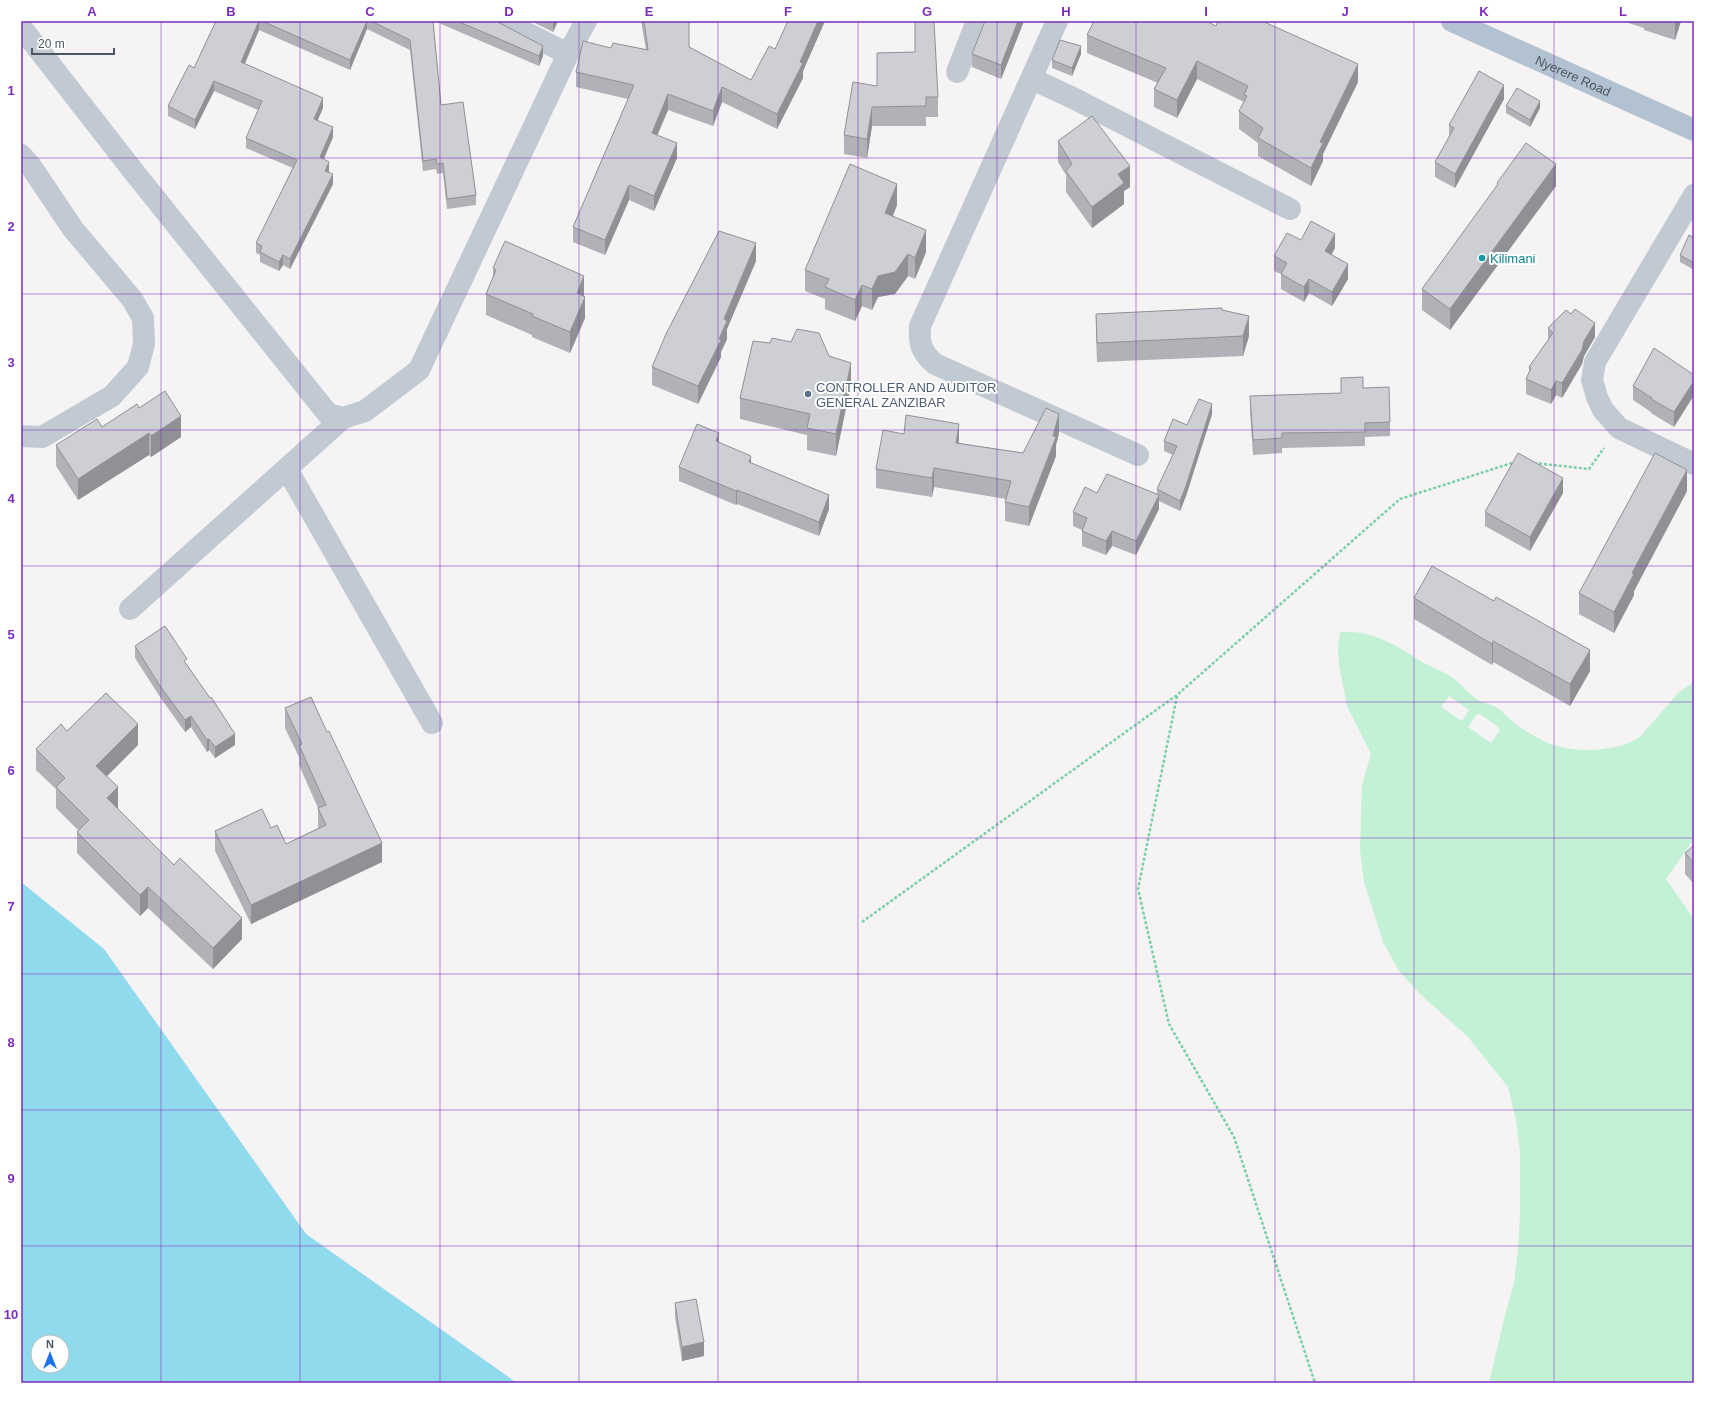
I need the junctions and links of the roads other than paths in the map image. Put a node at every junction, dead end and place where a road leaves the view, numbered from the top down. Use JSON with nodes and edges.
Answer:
{"nodes":[{"id":1,"x":503,"y":21,"type":"edge"},
{"id":2,"x":586,"y":21,"type":"edge"},
{"id":3,"x":977,"y":21,"type":"edge"},
{"id":4,"x":1057,"y":21,"type":"edge"},
{"id":5,"x":1452,"y":21,"type":"edge"},
{"id":6,"x":21,"y":27,"type":"edge"},
{"id":7,"x":568,"y":54,"type":"junction"},
{"id":8,"x":957,"y":72,"type":"dead end"},
{"id":9,"x":1032,"y":79,"type":"junction"},
{"id":10,"x":1694,"y":130,"type":"edge"},
{"id":11,"x":21,"y":155,"type":"edge"},
{"id":12,"x":1694,"y":195,"type":"edge"},
{"id":13,"x":1290,"y":209,"type":"dead end"},
{"id":14,"x":343,"y":418,"type":"junction"},
{"id":15,"x":21,"y":436,"type":"edge"},
{"id":16,"x":1138,"y":455,"type":"dead end"},
{"id":17,"x":1694,"y":464,"type":"edge"},
{"id":18,"x":287,"y":469,"type":"junction"},
{"id":19,"x":130,"y":609,"type":"dead end"},
{"id":20,"x":432,"y":723,"type":"dead end"}],
"edges":[{"from":1,"to":7,"type":"street"},
{"from":2,"to":7,"type":"street"},
{"from":3,"to":8,"type":"street"},
{"from":4,"to":9,"type":"street"},
{"from":5,"to":10,"type":"main road","name":"Nyerere Road"},
{"from":6,"to":14,"type":"street"},
{"from":7,"to":14,"type":"street"},
{"from":9,"to":13,"type":"street"},
{"from":9,"to":16,"type":"street"},
{"from":11,"to":15,"type":"street"},
{"from":12,"to":17,"type":"street"},
{"from":14,"to":18,"type":"street"},
{"from":18,"to":19,"type":"street"},
{"from":18,"to":20,"type":"street"}]}
